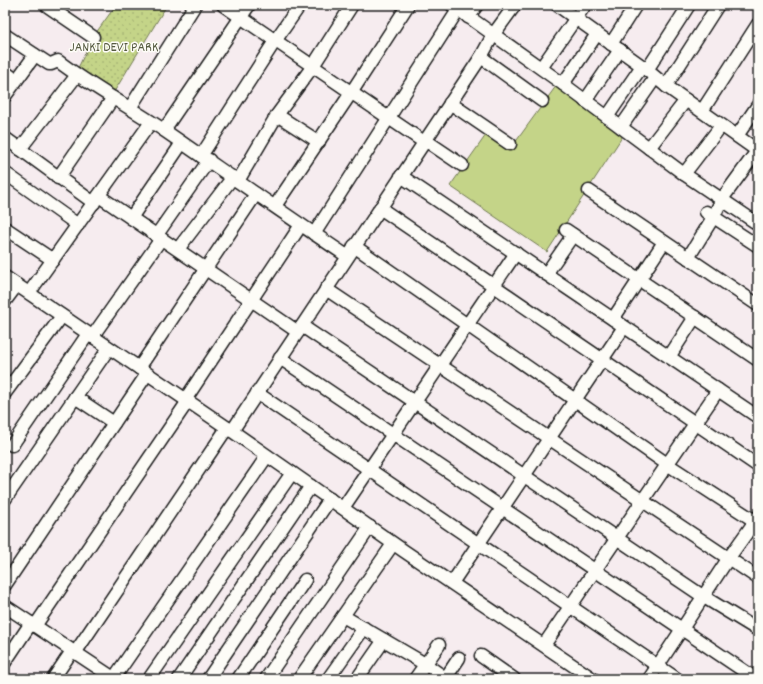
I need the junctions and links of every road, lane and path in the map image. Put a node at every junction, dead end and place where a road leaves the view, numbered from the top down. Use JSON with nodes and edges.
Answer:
{"nodes":[{"id":1,"x":46,"y":5,"type":"edge"},
{"id":2,"x":195,"y":5,"type":"edge"},
{"id":3,"x":223,"y":5,"type":"edge"},
{"id":4,"x":250,"y":5,"type":"edge"},
{"id":5,"x":300,"y":5,"type":"edge"},
{"id":6,"x":352,"y":5,"type":"edge"},
{"id":7,"x":408,"y":5,"type":"edge"},
{"id":8,"x":477,"y":5,"type":"edge"},
{"id":9,"x":516,"y":5,"type":"edge"},
{"id":10,"x":557,"y":5,"type":"edge"},
{"id":11,"x":585,"y":5,"type":"edge"},
{"id":12,"x":636,"y":5,"type":"edge"},
{"id":13,"x":689,"y":5,"type":"edge"},
{"id":14,"x":718,"y":5,"type":"edge"},
{"id":15,"x":455,"y":7,"type":"edge"},
{"id":16,"x":242,"y":17,"type":"junction"},
{"id":17,"x":468,"y":17,"type":"junction"},
{"id":18,"x":577,"y":18,"type":"junction"},
{"id":19,"x":758,"y":24,"type":"edge"},
{"id":20,"x":597,"y":34,"type":"junction"},
{"id":21,"x":5,"y":35,"type":"edge"},
{"id":22,"x":493,"y":35,"type":"junction"},
{"id":23,"x":93,"y":37,"type":"dead end"},
{"id":24,"x":275,"y":41,"type":"junction"},
{"id":25,"x":616,"y":47,"type":"junction"},
{"id":26,"x":35,"y":54,"type":"junction"},
{"id":27,"x":481,"y":57,"type":"junction"},
{"id":28,"x":313,"y":66,"type":"junction"},
{"id":29,"x":541,"y":68,"type":"junction"},
{"id":30,"x":648,"y":71,"type":"junction"},
{"id":31,"x":5,"y":72,"type":"edge"},
{"id":32,"x":77,"y":75,"type":"junction"},
{"id":33,"x":16,"y":80,"type":"junction"},
{"id":34,"x":563,"y":84,"type":"junction"},
{"id":35,"x":666,"y":86,"type":"junction"},
{"id":36,"x":351,"y":93,"type":"junction"},
{"id":37,"x":5,"y":96,"type":"edge"},
{"id":38,"x":113,"y":98,"type":"junction"},
{"id":39,"x":686,"y":100,"type":"junction"},
{"id":40,"x":542,"y":101,"type":"dead end"},
{"id":41,"x":585,"y":101,"type":"junction"},
{"id":42,"x":450,"y":103,"type":"junction"},
{"id":43,"x":758,"y":105,"type":"edge"},
{"id":44,"x":130,"y":108,"type":"junction"},
{"id":45,"x":702,"y":111,"type":"junction"},
{"id":46,"x":277,"y":115,"type":"junction"},
{"id":47,"x":607,"y":117,"type":"junction"},
{"id":48,"x":388,"y":118,"type":"junction"},
{"id":49,"x":151,"y":122,"type":"junction"},
{"id":50,"x":721,"y":126,"type":"junction"},
{"id":51,"x":621,"y":127,"type":"junction"},
{"id":52,"x":164,"y":130,"type":"junction"},
{"id":53,"x":737,"y":136,"type":"junction"},
{"id":54,"x":5,"y":138,"type":"edge"},
{"id":55,"x":425,"y":141,"type":"junction"},
{"id":56,"x":319,"y":142,"type":"junction"},
{"id":57,"x":182,"y":143,"type":"junction"},
{"id":58,"x":510,"y":144,"type":"dead end"},
{"id":59,"x":649,"y":148,"type":"junction"},
{"id":60,"x":20,"y":149,"type":"junction"},
{"id":61,"x":758,"y":151,"type":"edge"},
{"id":62,"x":205,"y":158,"type":"junction"},
{"id":63,"x":462,"y":165,"type":"dead end"},
{"id":64,"x":5,"y":173,"type":"edge"},
{"id":65,"x":684,"y":174,"type":"junction"},
{"id":66,"x":402,"y":176,"type":"junction"},
{"id":67,"x":58,"y":178,"type":"junction"},
{"id":68,"x":235,"y":179,"type":"junction"},
{"id":69,"x":589,"y":191,"type":"dead end"},
{"id":70,"x":256,"y":194,"type":"junction"},
{"id":71,"x":722,"y":199,"type":"junction"},
{"id":72,"x":96,"y":200,"type":"junction"},
{"id":73,"x":275,"y":206,"type":"junction"},
{"id":74,"x":380,"y":208,"type":"junction"},
{"id":75,"x":710,"y":214,"type":"junction"},
{"id":76,"x":130,"y":218,"type":"junction"},
{"id":77,"x":301,"y":224,"type":"junction"},
{"id":78,"x":758,"y":224,"type":"edge"},
{"id":79,"x":78,"y":225,"type":"junction"},
{"id":80,"x":5,"y":228,"type":"edge"},
{"id":81,"x":314,"y":234,"type":"junction"},
{"id":82,"x":158,"y":237,"type":"junction"},
{"id":83,"x":664,"y":242,"type":"junction"},
{"id":84,"x":758,"y":246,"type":"edge"},
{"id":85,"x":178,"y":249,"type":"junction"},
{"id":86,"x":351,"y":251,"type":"junction"},
{"id":87,"x":516,"y":254,"type":"junction"},
{"id":88,"x":688,"y":258,"type":"junction"},
{"id":89,"x":53,"y":260,"type":"junction"},
{"id":90,"x":206,"y":269,"type":"junction"},
{"id":91,"x":546,"y":274,"type":"junction"},
{"id":92,"x":5,"y":277,"type":"edge"},
{"id":93,"x":639,"y":280,"type":"junction"},
{"id":94,"x":17,"y":285,"type":"junction"},
{"id":95,"x":494,"y":286,"type":"junction"},
{"id":96,"x":326,"y":289,"type":"junction"},
{"id":97,"x":29,"y":293,"type":"junction"},
{"id":98,"x":252,"y":300,"type":"junction"},
{"id":99,"x":5,"y":301,"type":"edge"},
{"id":100,"x":758,"y":306,"type":"edge"},
{"id":101,"x":62,"y":316,"type":"junction"},
{"id":102,"x":695,"y":317,"type":"junction"},
{"id":103,"x":613,"y":319,"type":"junction"},
{"id":104,"x":468,"y":325,"type":"junction"},
{"id":105,"x":624,"y":327,"type":"junction"},
{"id":106,"x":300,"y":329,"type":"junction"},
{"id":107,"x":90,"y":335,"type":"junction"},
{"id":108,"x":109,"y":348,"type":"junction"},
{"id":109,"x":669,"y":357,"type":"junction"},
{"id":110,"x":280,"y":358,"type":"junction"},
{"id":111,"x":602,"y":360,"type":"junction"},
{"id":112,"x":758,"y":360,"type":"edge"},
{"id":113,"x":440,"y":365,"type":"junction"},
{"id":114,"x":143,"y":371,"type":"junction"},
{"id":115,"x":718,"y":390,"type":"junction"},
{"id":116,"x":5,"y":393,"type":"edge"},
{"id":117,"x":257,"y":393,"type":"junction"},
{"id":118,"x":75,"y":397,"type":"junction"},
{"id":119,"x":187,"y":401,"type":"junction"},
{"id":120,"x":575,"y":401,"type":"junction"},
{"id":121,"x":415,"y":402,"type":"junction"},
{"id":122,"x":758,"y":417,"type":"edge"},
{"id":123,"x":114,"y":423,"type":"junction"},
{"id":124,"x":695,"y":423,"type":"junction"},
{"id":125,"x":229,"y":429,"type":"junction"},
{"id":126,"x":393,"y":434,"type":"junction"},
{"id":127,"x":549,"y":439,"type":"junction"},
{"id":128,"x":12,"y":446,"type":"dead end"},
{"id":129,"x":267,"y":456,"type":"junction"},
{"id":130,"x":667,"y":464,"type":"junction"},
{"id":131,"x":758,"y":466,"type":"edge"},
{"id":132,"x":369,"y":469,"type":"junction"},
{"id":133,"x":292,"y":473,"type":"junction"},
{"id":134,"x":525,"y":476,"type":"junction"},
{"id":135,"x":311,"y":486,"type":"junction"},
{"id":136,"x":5,"y":499,"type":"edge"},
{"id":137,"x":330,"y":500,"type":"junction"},
{"id":138,"x":642,"y":501,"type":"junction"},
{"id":139,"x":342,"y":508,"type":"junction"},
{"id":140,"x":503,"y":508,"type":"junction"},
{"id":141,"x":757,"y":520,"type":"edge"},
{"id":142,"x":370,"y":527,"type":"junction"},
{"id":143,"x":617,"y":538,"type":"junction"},
{"id":144,"x":393,"y":544,"type":"junction"},
{"id":145,"x":479,"y":544,"type":"junction"},
{"id":146,"x":728,"y":559,"type":"junction"},
{"id":147,"x":595,"y":570,"type":"junction"},
{"id":148,"x":758,"y":578,"type":"edge"},
{"id":149,"x":305,"y":580,"type":"dead end"},
{"id":150,"x":5,"y":584,"type":"edge"},
{"id":151,"x":452,"y":584,"type":"junction"},
{"id":152,"x":704,"y":597,"type":"junction"},
{"id":153,"x":5,"y":606,"type":"edge"},
{"id":154,"x":570,"y":606,"type":"junction"},
{"id":155,"x":343,"y":616,"type":"junction"},
{"id":156,"x":33,"y":625,"type":"junction"},
{"id":157,"x":364,"y":628,"type":"junction"},
{"id":158,"x":682,"y":629,"type":"junction"},
{"id":159,"x":758,"y":630,"type":"edge"},
{"id":160,"x":384,"y":640,"type":"junction"},
{"id":161,"x":439,"y":645,"type":"dead end"},
{"id":162,"x":544,"y":645,"type":"junction"},
{"id":163,"x":74,"y":652,"type":"junction"},
{"id":164,"x":481,"y":656,"type":"dead end"},
{"id":165,"x":459,"y":658,"type":"dead end"},
{"id":166,"x":5,"y":662,"type":"edge"},
{"id":167,"x":425,"y":664,"type":"junction"},
{"id":168,"x":658,"y":666,"type":"junction"},
{"id":169,"x":113,"y":678,"type":"edge"},
{"id":170,"x":445,"y":678,"type":"edge"},
{"id":171,"x":53,"y":679,"type":"edge"},
{"id":172,"x":149,"y":679,"type":"edge"},
{"id":173,"x":179,"y":679,"type":"edge"},
{"id":174,"x":208,"y":679,"type":"edge"},
{"id":175,"x":238,"y":679,"type":"edge"},
{"id":176,"x":266,"y":679,"type":"edge"},
{"id":177,"x":299,"y":679,"type":"edge"},
{"id":178,"x":328,"y":679,"type":"edge"},
{"id":179,"x":357,"y":679,"type":"edge"},
{"id":180,"x":415,"y":679,"type":"edge"},
{"id":181,"x":514,"y":679,"type":"edge"},
{"id":182,"x":593,"y":679,"type":"edge"},
{"id":183,"x":649,"y":679,"type":"edge"},
{"id":184,"x":677,"y":679,"type":"edge"},
{"id":185,"x":756,"y":679,"type":"edge"}],
"edges":[{"from":1,"to":23,"type":"street"},
{"from":2,"to":44,"type":"street"},
{"from":3,"to":16,"type":"street"},
{"from":4,"to":16,"type":"street"},
{"from":5,"to":24,"type":"street"},
{"from":6,"to":28,"type":"street"},
{"from":7,"to":36,"type":"street"},
{"from":8,"to":17,"type":"street"},
{"from":9,"to":22,"type":"street"},
{"from":10,"to":18,"type":"street"},
{"from":11,"to":18,"type":"street"},
{"from":12,"to":25,"type":"street"},
{"from":13,"to":30,"type":"street"},
{"from":14,"to":35,"type":"street"},
{"from":15,"to":17,"type":"street"},
{"from":15,"to":48,"type":"street"},
{"from":16,"to":24,"type":"street"},
{"from":16,"to":52,"type":"street"},
{"from":17,"to":22,"type":"street"},
{"from":18,"to":20,"type":"street"},
{"from":18,"to":29,"type":"street"},
{"from":19,"to":45,"type":"street"},
{"from":20,"to":25,"type":"street"},
{"from":20,"to":34,"type":"street"},
{"from":21,"to":26,"type":"street"},
{"from":22,"to":27,"type":"street"},
{"from":22,"to":29,"type":"street"},
{"from":24,"to":28,"type":"street"},
{"from":24,"to":62,"type":"street"},
{"from":25,"to":30,"type":"street"},
{"from":25,"to":41,"type":"street"},
{"from":26,"to":32,"type":"street"},
{"from":26,"to":33,"type":"street"},
{"from":27,"to":40,"type":"street"},
{"from":27,"to":42,"type":"street"},
{"from":28,"to":36,"type":"street"},
{"from":28,"to":46,"type":"street"},
{"from":29,"to":34,"type":"street"},
{"from":30,"to":35,"type":"street"},
{"from":30,"to":47,"type":"street"},
{"from":30,"to":51,"type":"street"},
{"from":31,"to":33,"type":"street"},
{"from":32,"to":38,"type":"street"},
{"from":32,"to":60,"type":"street"},
{"from":33,"to":37,"type":"street"},
{"from":34,"to":41,"type":"street"},
{"from":35,"to":39,"type":"street"},
{"from":36,"to":48,"type":"street"},
{"from":36,"to":56,"type":"street"},
{"from":38,"to":44,"type":"street"},
{"from":38,"to":67,"type":"street"},
{"from":39,"to":45,"type":"street"},
{"from":39,"to":59,"type":"street"},
{"from":41,"to":47,"type":"street"},
{"from":42,"to":55,"type":"street"},
{"from":42,"to":58,"type":"street"},
{"from":43,"to":53,"type":"street"},
{"from":44,"to":49,"type":"street"},
{"from":45,"to":50,"type":"street"},
{"from":46,"to":56,"type":"street"},
{"from":46,"to":68,"type":"street"},
{"from":47,"to":51,"type":"street"},
{"from":48,"to":55,"type":"street"},
{"from":48,"to":81,"type":"street"},
{"from":49,"to":52,"type":"street"},
{"from":49,"to":72,"type":"street"},
{"from":50,"to":53,"type":"street"},
{"from":50,"to":65,"type":"street"},
{"from":51,"to":59,"type":"street"},
{"from":52,"to":57,"type":"street"},
{"from":53,"to":61,"type":"street"},
{"from":54,"to":60,"type":"street"},
{"from":55,"to":63,"type":"street"},
{"from":55,"to":66,"type":"street"},
{"from":56,"to":73,"type":"street"},
{"from":57,"to":62,"type":"street"},
{"from":57,"to":76,"type":"street"},
{"from":59,"to":65,"type":"street"},
{"from":60,"to":67,"type":"street"},
{"from":61,"to":71,"type":"street"},
{"from":62,"to":68,"type":"street"},
{"from":62,"to":82,"type":"street"},
{"from":64,"to":79,"type":"street"},
{"from":65,"to":71,"type":"street"},
{"from":66,"to":74,"type":"street"},
{"from":66,"to":87,"type":"street"},
{"from":67,"to":72,"type":"street"},
{"from":68,"to":70,"type":"street"},
{"from":68,"to":85,"type":"street"},
{"from":69,"to":83,"type":"street"},
{"from":70,"to":73,"type":"street"},
{"from":70,"to":90,"type":"street"},
{"from":71,"to":75,"type":"street"},
{"from":71,"to":78,"type":"street"},
{"from":72,"to":76,"type":"street"},
{"from":72,"to":79,"type":"street"},
{"from":73,"to":77,"type":"street"},
{"from":74,"to":86,"type":"street"},
{"from":74,"to":95,"type":"street"},
{"from":75,"to":84,"type":"street"},
{"from":75,"to":88,"type":"street"},
{"from":76,"to":82,"type":"street"},
{"from":77,"to":81,"type":"street"},
{"from":77,"to":98,"type":"street"},
{"from":79,"to":89,"type":"street"},
{"from":80,"to":89,"type":"street"},
{"from":81,"to":86,"type":"street"},
{"from":82,"to":85,"type":"street"},
{"from":82,"to":107,"type":"street"},
{"from":83,"to":88,"type":"street"},
{"from":83,"to":93,"type":"street"},
{"from":85,"to":90,"type":"street"},
{"from":86,"to":96,"type":"street"},
{"from":86,"to":104,"type":"street"},
{"from":87,"to":91,"type":"street"},
{"from":87,"to":95,"type":"street"},
{"from":88,"to":100,"type":"street"},
{"from":89,"to":97,"type":"street"},
{"from":90,"to":98,"type":"street"},
{"from":90,"to":114,"type":"street"},
{"from":91,"to":93,"type":"street"},
{"from":91,"to":103,"type":"street"},
{"from":92,"to":94,"type":"street"},
{"from":93,"to":102,"type":"street"},
{"from":93,"to":103,"type":"street"},
{"from":94,"to":97,"type":"street"},
{"from":94,"to":99,"type":"street"},
{"from":95,"to":104,"type":"street"},
{"from":95,"to":111,"type":"street"},
{"from":96,"to":106,"type":"street"},
{"from":96,"to":113,"type":"street"},
{"from":97,"to":101,"type":"street"},
{"from":98,"to":106,"type":"street"},
{"from":98,"to":119,"type":"street"},
{"from":101,"to":107,"type":"street"},
{"from":101,"to":116,"type":"street"},
{"from":102,"to":109,"type":"street"},
{"from":102,"to":112,"type":"street"},
{"from":103,"to":105,"type":"street"},
{"from":104,"to":113,"type":"street"},
{"from":104,"to":120,"type":"street"},
{"from":105,"to":109,"type":"street"},
{"from":105,"to":111,"type":"street"},
{"from":106,"to":110,"type":"street"},
{"from":106,"to":121,"type":"street"},
{"from":107,"to":108,"type":"street"},
{"from":107,"to":128,"type":"street"},
{"from":108,"to":114,"type":"street"},
{"from":108,"to":118,"type":"street"},
{"from":109,"to":115,"type":"street"},
{"from":110,"to":117,"type":"street"},
{"from":110,"to":126,"type":"street"},
{"from":111,"to":120,"type":"street"},
{"from":111,"to":124,"type":"street"},
{"from":113,"to":121,"type":"street"},
{"from":113,"to":127,"type":"street"},
{"from":114,"to":119,"type":"street"},
{"from":114,"to":123,"type":"street"},
{"from":115,"to":122,"type":"street"},
{"from":115,"to":124,"type":"street"},
{"from":117,"to":125,"type":"street"},
{"from":117,"to":132,"type":"street"},
{"from":118,"to":123,"type":"street"},
{"from":118,"to":136,"type":"street"},
{"from":119,"to":125,"type":"street"},
{"from":119,"to":156,"type":"street"},
{"from":120,"to":127,"type":"street"},
{"from":120,"to":130,"type":"street"},
{"from":121,"to":126,"type":"street"},
{"from":121,"to":134,"type":"street"},
{"from":123,"to":150,"type":"street"},
{"from":124,"to":130,"type":"street"},
{"from":124,"to":131,"type":"street"},
{"from":125,"to":129,"type":"street"},
{"from":125,"to":163,"type":"street"},
{"from":126,"to":132,"type":"street"},
{"from":126,"to":140,"type":"street"},
{"from":127,"to":134,"type":"street"},
{"from":127,"to":138,"type":"street"},
{"from":129,"to":133,"type":"street"},
{"from":129,"to":169,"type":"street"},
{"from":130,"to":138,"type":"street"},
{"from":130,"to":141,"type":"street"},
{"from":132,"to":139,"type":"street"},
{"from":132,"to":145,"type":"street"},
{"from":133,"to":135,"type":"street"},
{"from":133,"to":172,"type":"street"},
{"from":134,"to":140,"type":"street"},
{"from":134,"to":143,"type":"street"},
{"from":135,"to":137,"type":"street"},
{"from":135,"to":173,"type":"street"},
{"from":137,"to":139,"type":"street"},
{"from":137,"to":174,"type":"street"},
{"from":138,"to":143,"type":"street"},
{"from":138,"to":146,"type":"street"},
{"from":139,"to":142,"type":"street"},
{"from":140,"to":145,"type":"street"},
{"from":140,"to":147,"type":"street"},
{"from":141,"to":146,"type":"street"},
{"from":142,"to":144,"type":"street"},
{"from":142,"to":176,"type":"street"},
{"from":143,"to":147,"type":"street"},
{"from":143,"to":152,"type":"street"},
{"from":144,"to":151,"type":"street"},
{"from":144,"to":155,"type":"street"},
{"from":145,"to":151,"type":"street"},
{"from":145,"to":154,"type":"street"},
{"from":146,"to":148,"type":"street"},
{"from":146,"to":152,"type":"street"},
{"from":147,"to":154,"type":"street"},
{"from":147,"to":158,"type":"street"},
{"from":149,"to":175,"type":"street"},
{"from":151,"to":162,"type":"street"},
{"from":152,"to":158,"type":"street"},
{"from":152,"to":159,"type":"street"},
{"from":153,"to":156,"type":"street"},
{"from":154,"to":162,"type":"street"},
{"from":154,"to":168,"type":"street"},
{"from":155,"to":157,"type":"street"},
{"from":155,"to":177,"type":"street"},
{"from":156,"to":163,"type":"street"},
{"from":156,"to":166,"type":"street"},
{"from":157,"to":160,"type":"street"},
{"from":157,"to":178,"type":"street"},
{"from":158,"to":168,"type":"street"},
{"from":158,"to":185,"type":"street"},
{"from":160,"to":167,"type":"street"},
{"from":160,"to":179,"type":"street"},
{"from":161,"to":167,"type":"street"},
{"from":162,"to":182,"type":"street"},
{"from":163,"to":169,"type":"street"},
{"from":163,"to":171,"type":"street"},
{"from":164,"to":181,"type":"street"},
{"from":165,"to":170,"type":"street"},
{"from":167,"to":170,"type":"street"},
{"from":167,"to":180,"type":"street"},
{"from":168,"to":183,"type":"street"},
{"from":168,"to":184,"type":"street"}]}
